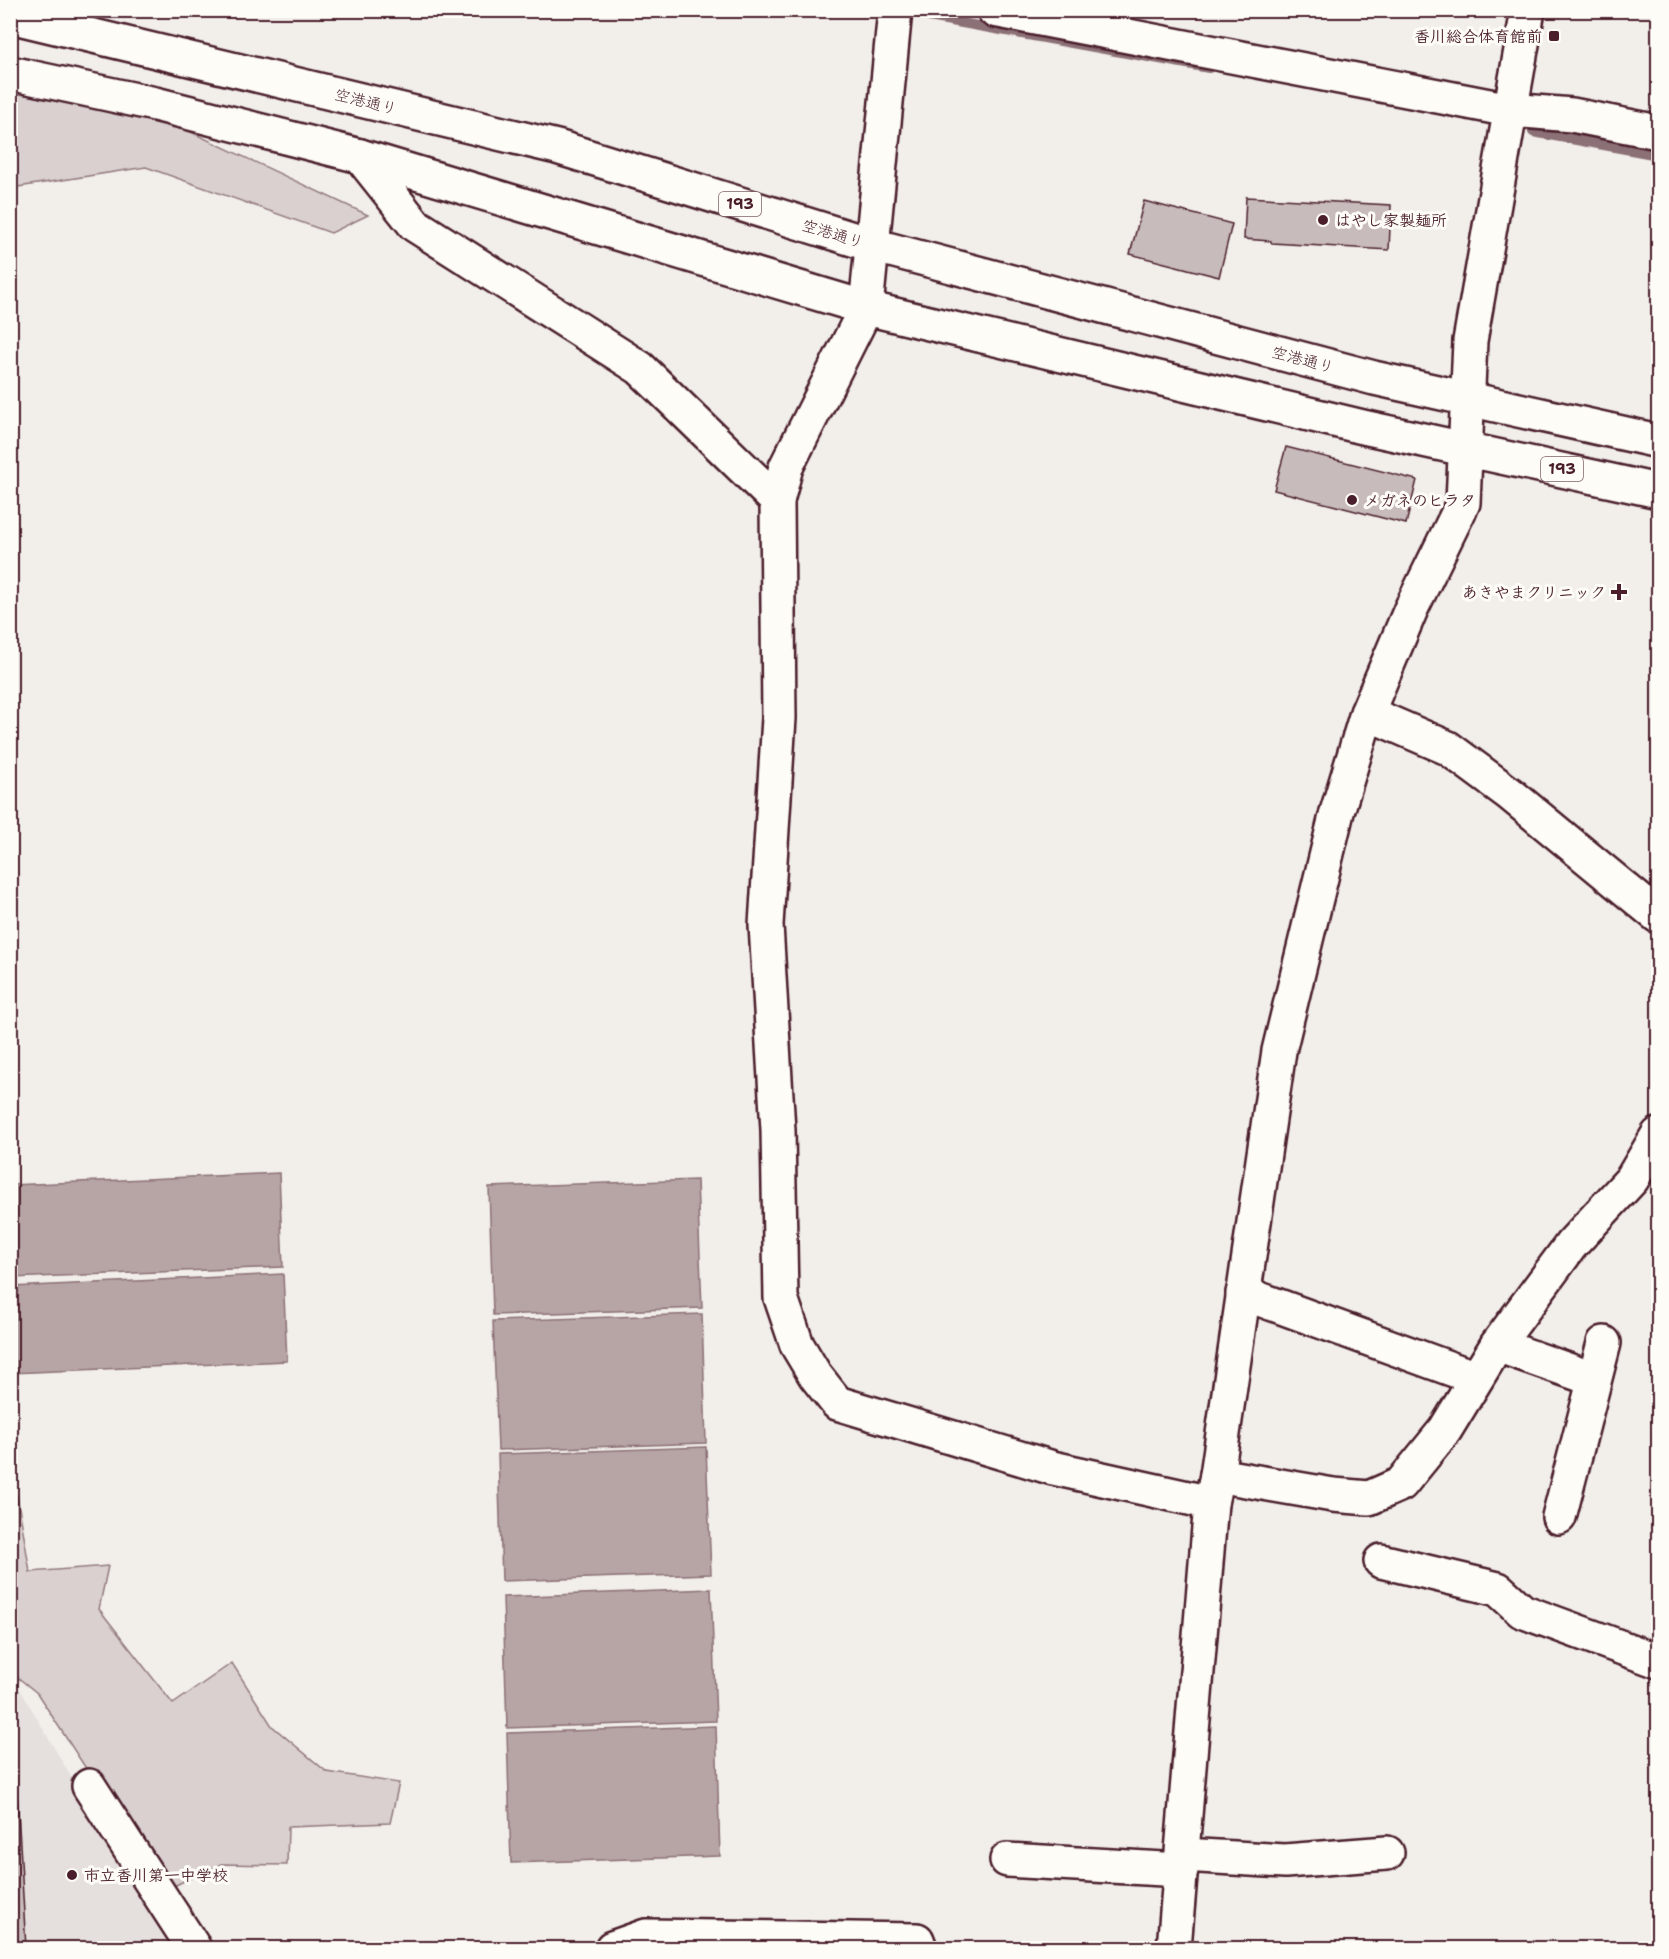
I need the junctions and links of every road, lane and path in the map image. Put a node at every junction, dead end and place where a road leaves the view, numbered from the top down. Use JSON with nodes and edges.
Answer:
{"nodes":[{"id":1,"x":896,"y":10,"type":"edge"},
{"id":2,"x":994,"y":10,"type":"edge"},
{"id":3,"x":1528,"y":10,"type":"edge"},
{"id":4,"x":10,"y":16,"type":"edge"},
{"id":5,"x":10,"y":73,"type":"edge"},
{"id":6,"x":1510,"y":110,"type":"junction"},
{"id":7,"x":1659,"y":132,"type":"edge"},
{"id":8,"x":360,"y":156,"type":"junction"},
{"id":9,"x":872,"y":245,"type":"junction"},
{"id":10,"x":866,"y":308,"type":"junction"},
{"id":11,"x":1468,"y":399,"type":"junction"},
{"id":12,"x":1659,"y":441,"type":"edge"},
{"id":13,"x":1466,"y":448,"type":"junction"},
{"id":14,"x":1659,"y":491,"type":"edge"},
{"id":15,"x":777,"y":501,"type":"junction"},
{"id":16,"x":1367,"y":713,"type":"junction"},
{"id":17,"x":1659,"y":916,"type":"edge"},
{"id":18,"x":1659,"y":1135,"type":"edge"},
{"id":19,"x":1243,"y":1293,"type":"junction"},
{"id":20,"x":1604,"y":1343,"type":"dead end"},
{"id":21,"x":1497,"y":1346,"type":"junction"},
{"id":22,"x":1476,"y":1378,"type":"junction"},
{"id":23,"x":1593,"y":1378,"type":"junction"},
{"id":24,"x":1214,"y":1489,"type":"junction"},
{"id":25,"x":1559,"y":1517,"type":"dead end"},
{"id":26,"x":1382,"y":1561,"type":"dead end"},
{"id":27,"x":1659,"y":1661,"type":"edge"},
{"id":28,"x":89,"y":1786,"type":"dead end"},
{"id":29,"x":1388,"y":1852,"type":"dead end"},
{"id":30,"x":1007,"y":1860,"type":"dead end"},
{"id":31,"x":1182,"y":1862,"type":"junction"},
{"id":32,"x":194,"y":1948,"type":"edge"},
{"id":33,"x":612,"y":1948,"type":"edge"},
{"id":34,"x":920,"y":1948,"type":"edge"},
{"id":35,"x":1174,"y":1948,"type":"edge"}],
"edges":[{"from":1,"to":9,"type":"main road"},
{"from":2,"to":6,"type":"main road"},
{"from":3,"to":6,"type":"main road"},
{"from":4,"to":9,"type":"main road","name":"空港通り","number":"193"},
{"from":5,"to":8,"type":"main road","number":"193"},
{"from":6,"to":7,"type":"main road"},
{"from":6,"to":11,"type":"main road"},
{"from":8,"to":10,"type":"main road","number":"193"},
{"from":8,"to":15,"type":"main road"},
{"from":9,"to":10,"type":"main road"},
{"from":9,"to":11,"type":"main road","name":"空港通り","number":"193"},
{"from":10,"to":13,"type":"main road","number":"193"},
{"from":10,"to":15,"type":"main road"},
{"from":11,"to":12,"type":"main road","name":"空港通り","number":"193"},
{"from":11,"to":13,"type":"main road"},
{"from":13,"to":14,"type":"main road","number":"193"},
{"from":13,"to":16,"type":"main road"},
{"from":15,"to":24,"type":"main road"},
{"from":16,"to":17,"type":"main road"},
{"from":16,"to":19,"type":"main road"},
{"from":18,"to":21,"type":"main road"},
{"from":19,"to":22,"type":"main road"},
{"from":19,"to":24,"type":"main road"},
{"from":20,"to":23,"type":"main road"},
{"from":21,"to":22,"type":"main road"},
{"from":21,"to":23,"type":"main road"},
{"from":22,"to":24,"type":"main road"},
{"from":23,"to":25,"type":"main road"},
{"from":24,"to":31,"type":"main road"},
{"from":26,"to":27,"type":"main road"},
{"from":28,"to":32,"type":"main road"},
{"from":29,"to":31,"type":"main road"},
{"from":30,"to":31,"type":"main road"},
{"from":31,"to":35,"type":"main road"},
{"from":33,"to":34,"type":"main road"}]}
